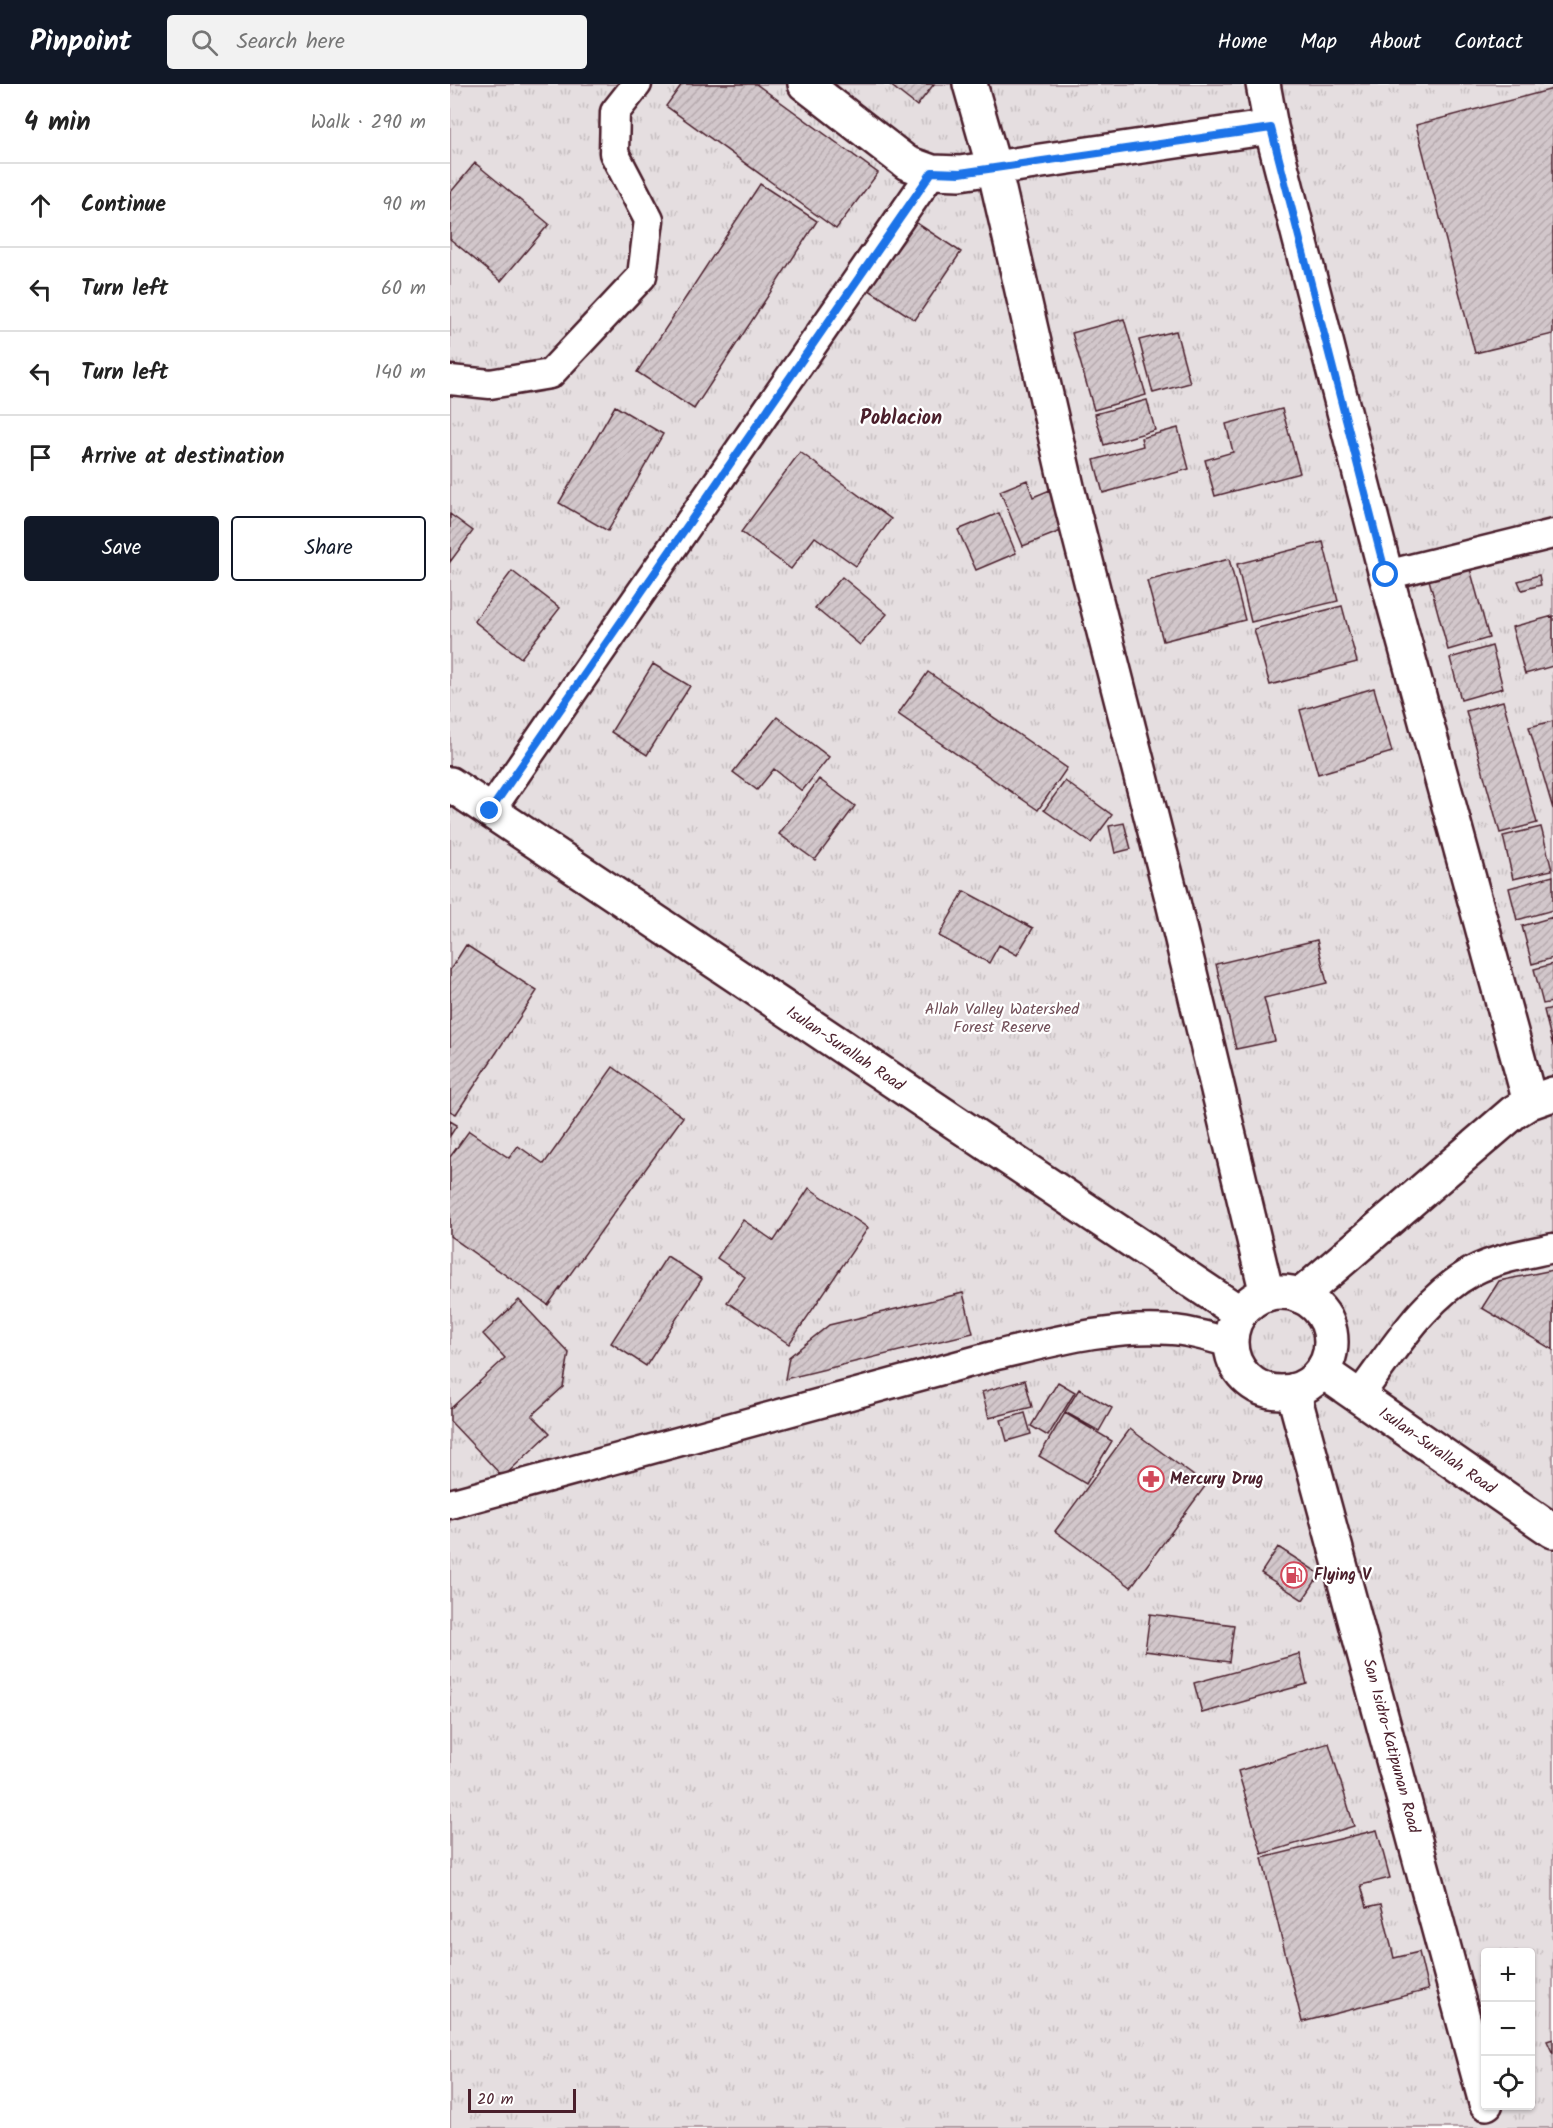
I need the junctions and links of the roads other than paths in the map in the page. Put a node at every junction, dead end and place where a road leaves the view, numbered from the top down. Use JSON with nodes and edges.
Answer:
{"nodes":[{"id":1,"x":637,"y":84,"type":"edge"},
{"id":2,"x":805,"y":84,"type":"edge"},
{"id":3,"x":970,"y":84,"type":"edge"},
{"id":4,"x":1263,"y":84,"type":"edge"},
{"id":5,"x":1271,"y":128,"type":"junction"},
{"id":6,"x":994,"y":168,"type":"junction"},
{"id":7,"x":932,"y":172,"type":"junction"},
{"id":8,"x":450,"y":380,"type":"edge"},
{"id":9,"x":1553,"y":534,"type":"edge"},
{"id":10,"x":1386,"y":575,"type":"junction"},
{"id":11,"x":450,"y":784,"type":"edge"},
{"id":12,"x":490,"y":811,"type":"junction"},
{"id":13,"x":1542,"y":1098,"type":"edge"},
{"id":14,"x":1553,"y":1248,"type":"edge"},
{"id":15,"x":1267,"y":1294,"type":"junction"},
{"id":16,"x":1300,"y":1296,"type":"junction"},
{"id":17,"x":1236,"y":1328,"type":"junction"},
{"id":18,"x":1322,"y":1371,"type":"junction"},
{"id":19,"x":1293,"y":1391,"type":"junction"},
{"id":20,"x":1358,"y":1397,"type":"junction"},
{"id":21,"x":450,"y":1504,"type":"edge"},
{"id":22,"x":1553,"y":1531,"type":"edge"},
{"id":23,"x":1481,"y":2086,"type":"edge"},
{"id":24,"x":1488,"y":2110,"type":"edge"},
{"id":25,"x":1492,"y":2128,"type":"edge"}],
"edges":[{"from":1,"to":8,"type":"street"},
{"from":2,"to":7,"type":"main road"},
{"from":3,"to":6,"type":"main road"},
{"from":4,"to":5,"type":"main road"},
{"from":5,"to":6,"type":"main road"},
{"from":5,"to":10,"type":"main road"},
{"from":6,"to":7,"type":"main road"},
{"from":6,"to":15,"type":"main road"},
{"from":7,"to":12,"type":"street"},
{"from":9,"to":10,"type":"street"},
{"from":10,"to":13,"type":"main road"},
{"from":11,"to":12,"type":"main road","name":"Isulan-Surallah Road"},
{"from":12,"to":17,"type":"main road","name":"Isulan-Surallah Road"},
{"from":13,"to":16,"type":"main road"},
{"from":14,"to":20,"type":"street"},
{"from":15,"to":16,"type":"main road"},
{"from":15,"to":17,"type":"main road"},
{"from":16,"to":18,"type":"main road"},
{"from":17,"to":19,"type":"main road"},
{"from":17,"to":21,"type":"street"},
{"from":18,"to":19,"type":"main road"},
{"from":18,"to":20,"type":"main road","name":"Isulan-Surallah Road"},
{"from":19,"to":23,"type":"main road","name":"San Isidro-Katipunan Road"},
{"from":20,"to":22,"type":"main road","name":"Isulan-Surallah Road"},
{"from":24,"to":25,"type":"main road","name":"San Isidro-Katipunan Road"}]}
